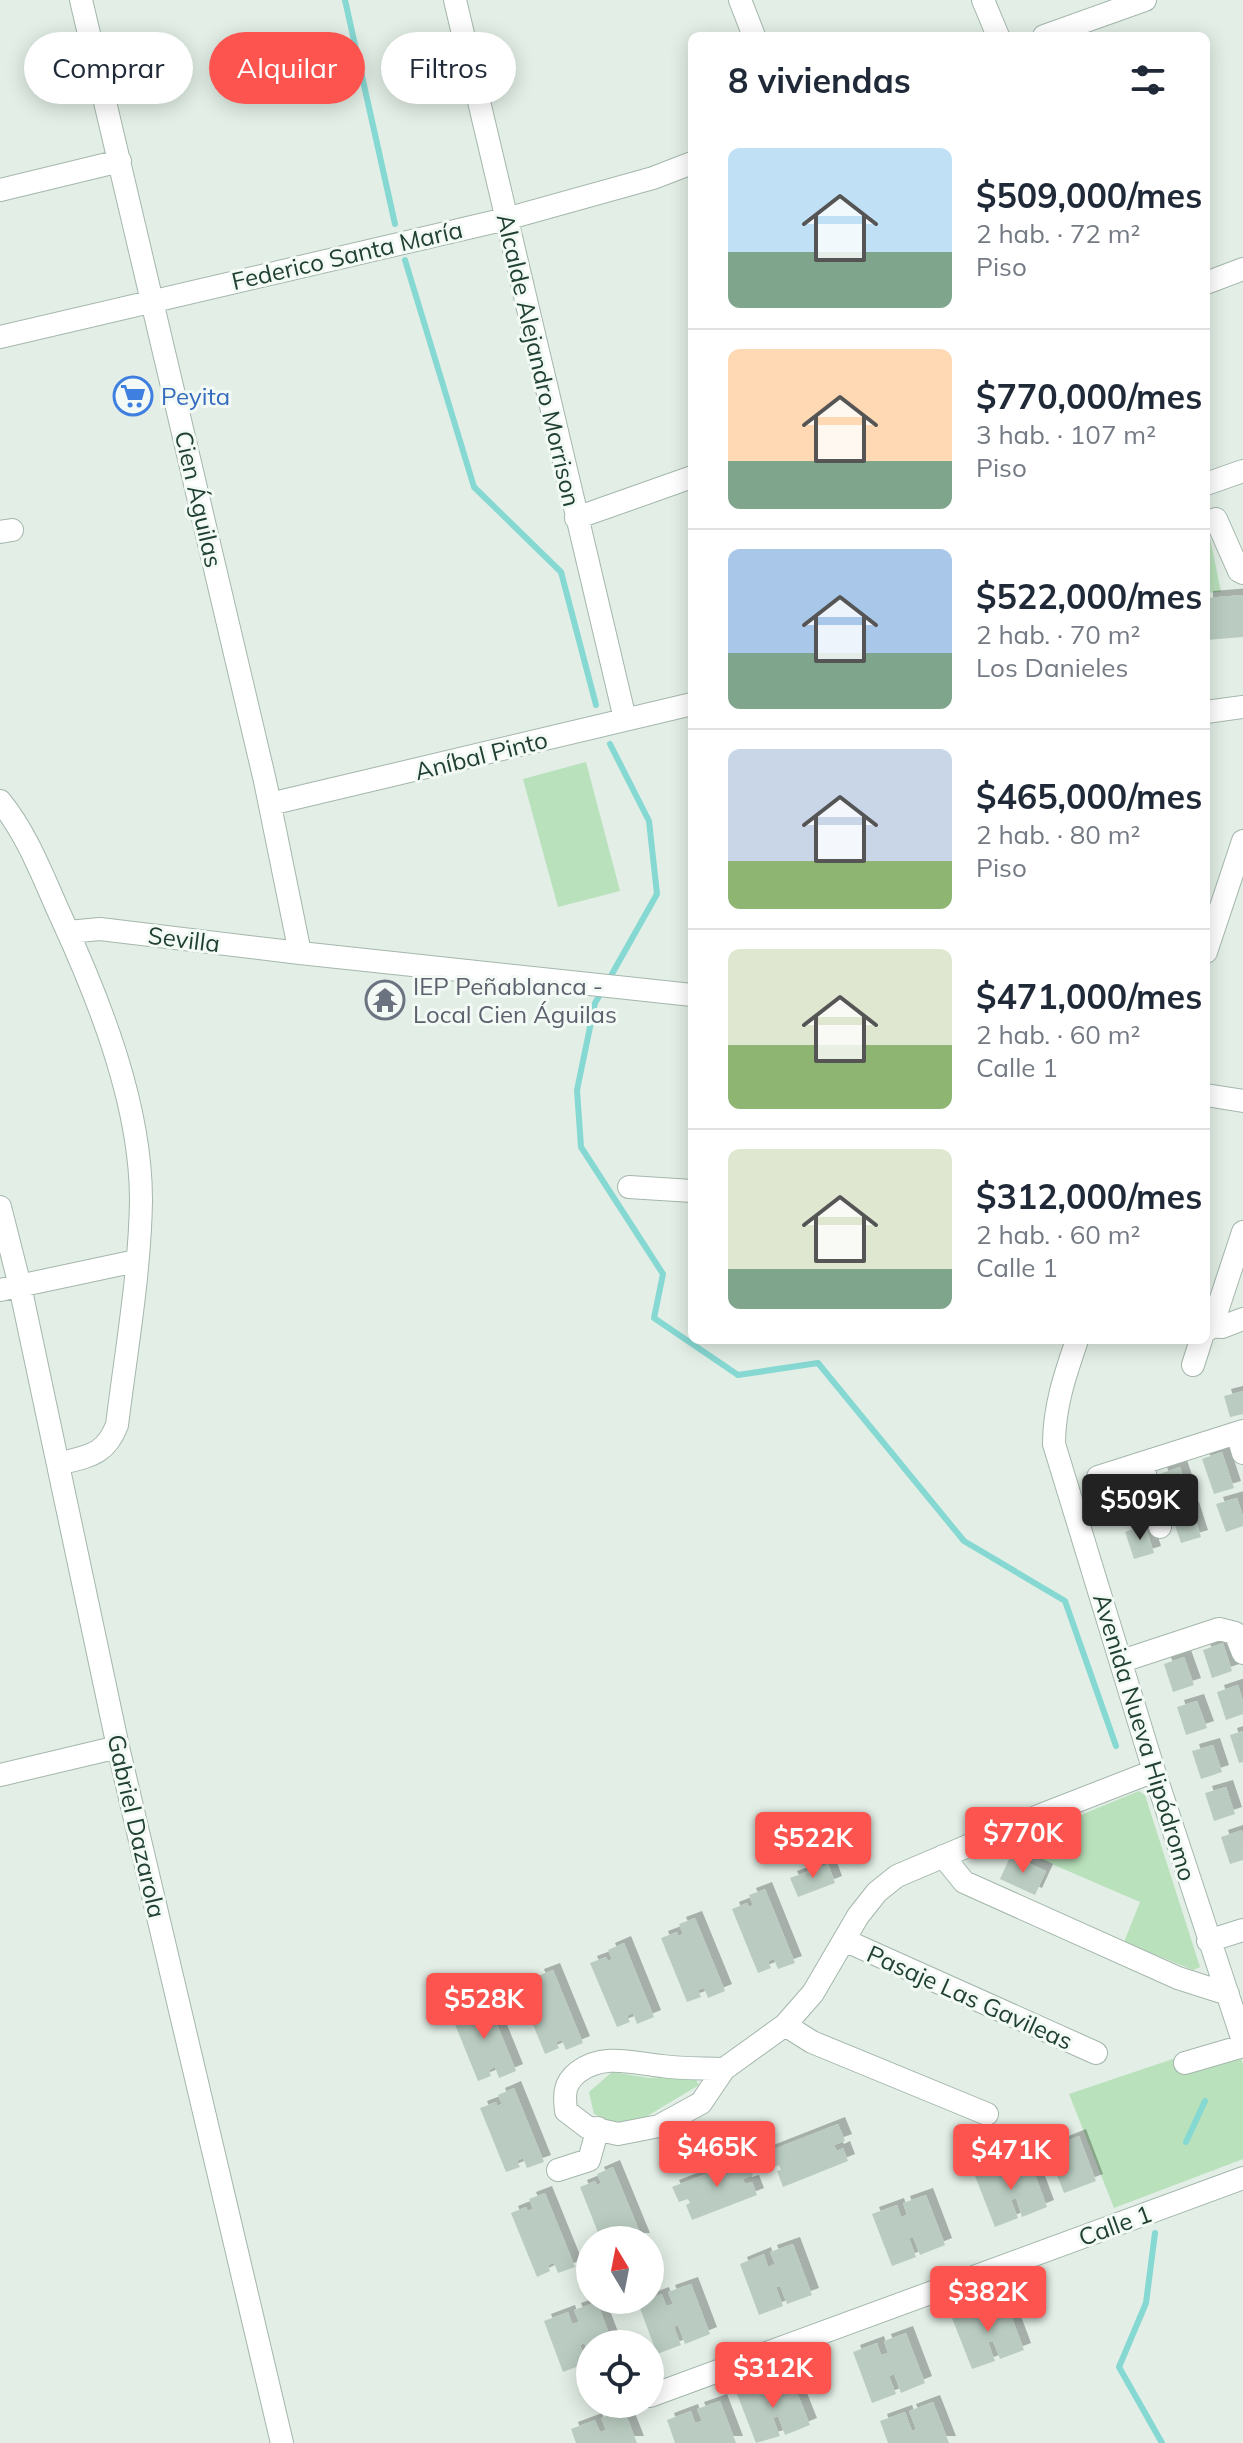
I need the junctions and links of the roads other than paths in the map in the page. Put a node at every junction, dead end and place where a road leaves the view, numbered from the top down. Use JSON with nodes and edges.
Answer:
{"nodes":[{"id":1,"x":81,"y":0,"type":"edge"},
{"id":2,"x":455,"y":0,"type":"edge"},
{"id":3,"x":740,"y":0,"type":"edge"},
{"id":4,"x":983,"y":0,"type":"edge"},
{"id":5,"x":1145,"y":0,"type":"edge"},
{"id":6,"x":752,"y":32,"type":"edge"},
{"id":7,"x":996,"y":32,"type":"edge"},
{"id":8,"x":1055,"y":32,"type":"edge"},
{"id":9,"x":120,"y":161,"type":"junction"},
{"id":10,"x":688,"y":165,"type":"edge"},
{"id":11,"x":0,"y":190,"type":"edge"},
{"id":12,"x":506,"y":219,"type":"junction"},
{"id":13,"x":1243,"y":269,"type":"edge"},
{"id":14,"x":1210,"y":281,"type":"edge"},
{"id":15,"x":153,"y":300,"type":"junction"},
{"id":16,"x":0,"y":337,"type":"edge"},
{"id":17,"x":1243,"y":471,"type":"edge"},
{"id":18,"x":688,"y":478,"type":"edge"},
{"id":19,"x":1210,"y":483,"type":"edge"},
{"id":20,"x":576,"y":518,"type":"junction"},
{"id":21,"x":1210,"y":521,"type":"edge"},
{"id":22,"x":1243,"y":573,"type":"edge"},
{"id":23,"x":688,"y":705,"type":"edge"},
{"id":24,"x":1243,"y":707,"type":"edge"},
{"id":25,"x":1210,"y":711,"type":"edge"},
{"id":26,"x":625,"y":719,"type":"junction"},
{"id":27,"x":0,"y":801,"type":"edge"},
{"id":28,"x":270,"y":804,"type":"junction"},
{"id":29,"x":1243,"y":841,"type":"edge"},
{"id":30,"x":1210,"y":928,"type":"edge"},
{"id":31,"x":68,"y":932,"type":"junction"},
{"id":32,"x":300,"y":953,"type":"junction"},
{"id":33,"x":688,"y":995,"type":"edge"},
{"id":34,"x":1210,"y":1096,"type":"edge"},
{"id":35,"x":1243,"y":1101,"type":"edge"},
{"id":36,"x":629,"y":1187,"type":"dead end"},
{"id":37,"x":688,"y":1191,"type":"edge"},
{"id":38,"x":0,"y":1207,"type":"edge"},
{"id":39,"x":1243,"y":1232,"type":"edge"},
{"id":40,"x":136,"y":1261,"type":"junction"},
{"id":41,"x":10,"y":1288,"type":"edge"},
{"id":42,"x":1243,"y":1319,"type":"edge"},
{"id":43,"x":1210,"y":1321,"type":"edge"},
{"id":44,"x":1210,"y":1331,"type":"edge"},
{"id":45,"x":1076,"y":1344,"type":"edge"},
{"id":46,"x":1201,"y":1344,"type":"edge"},
{"id":47,"x":1193,"y":1365,"type":"dead end"},
{"id":48,"x":1241,"y":1439,"type":"edge"},
{"id":49,"x":58,"y":1464,"type":"junction"},
{"id":50,"x":1142,"y":1464,"type":"junction"},
{"id":51,"x":1098,"y":1477,"type":"dead end"},
{"id":52,"x":1160,"y":1527,"type":"dead end"},
{"id":53,"x":1243,"y":1653,"type":"edge"},
{"id":54,"x":1122,"y":1661,"type":"junction"},
{"id":55,"x":118,"y":1747,"type":"junction"},
{"id":56,"x":1154,"y":1771,"type":"junction"},
{"id":57,"x":0,"y":1775,"type":"edge"},
{"id":58,"x":943,"y":1856,"type":"junction"},
{"id":59,"x":1243,"y":1930,"type":"edge"},
{"id":60,"x":844,"y":1940,"type":"junction"},
{"id":61,"x":1208,"y":1941,"type":"junction"},
{"id":62,"x":1228,"y":1994,"type":"junction"},
{"id":63,"x":785,"y":2025,"type":"junction"},
{"id":64,"x":1243,"y":2044,"type":"edge"},
{"id":65,"x":1096,"y":2053,"type":"dead end"},
{"id":66,"x":1185,"y":2063,"type":"dead end"},
{"id":67,"x":724,"y":2069,"type":"junction"},
{"id":68,"x":987,"y":2114,"type":"dead end"},
{"id":69,"x":598,"y":2128,"type":"junction"},
{"id":70,"x":558,"y":2170,"type":"dead end"},
{"id":71,"x":1243,"y":2178,"type":"edge"},
{"id":72,"x":664,"y":2391,"type":"edge"},
{"id":73,"x":282,"y":2443,"type":"edge"}],
"edges":[{"from":1,"to":9,"type":"street","name":"Cien Águilas"},
{"from":2,"to":12,"type":"street","name":"Alcalde Alejandro Morrison"},
{"from":3,"to":6,"type":"street"},
{"from":4,"to":7,"type":"street"},
{"from":5,"to":8,"type":"street"},
{"from":9,"to":11,"type":"street"},
{"from":9,"to":15,"type":"street","name":"Cien Águilas"},
{"from":10,"to":12,"type":"street","name":"Federico Santa María"},
{"from":12,"to":15,"type":"street","name":"Federico Santa María"},
{"from":12,"to":20,"type":"street","name":"Alcalde Alejandro Morrison"},
{"from":13,"to":14,"type":"street"},
{"from":15,"to":16,"type":"street","name":"Federico Santa María"},
{"from":15,"to":28,"type":"street","name":"Cien Águilas"},
{"from":17,"to":19,"type":"street"},
{"from":18,"to":20,"type":"street"},
{"from":20,"to":26,"type":"street","name":"Alcalde Alejandro Morrison"},
{"from":21,"to":22,"type":"street"},
{"from":23,"to":26,"type":"street","name":"Aníbal Pinto"},
{"from":24,"to":25,"type":"street"},
{"from":26,"to":28,"type":"street","name":"Aníbal Pinto"},
{"from":27,"to":31,"type":"street"},
{"from":28,"to":32,"type":"street","name":"Cien Águilas"},
{"from":29,"to":30,"type":"street"},
{"from":31,"to":32,"type":"street","name":"Sevilla"},
{"from":31,"to":40,"type":"street"},
{"from":32,"to":33,"type":"street","name":"Sevilla"},
{"from":34,"to":35,"type":"street"},
{"from":36,"to":37,"type":"street"},
{"from":38,"to":41,"type":"street","name":"Gabriel Dazarola"},
{"from":39,"to":43,"type":"street"},
{"from":40,"to":41,"type":"street"},
{"from":40,"to":49,"type":"street"},
{"from":41,"to":49,"type":"street","name":"Gabriel Dazarola"},
{"from":42,"to":44,"type":"street"},
{"from":45,"to":54,"type":"street","name":"Avenida Nueva Hipódromo"},
{"from":46,"to":47,"type":"street"},
{"from":48,"to":50,"type":"street"},
{"from":49,"to":55,"type":"street","name":"Gabriel Dazarola"},
{"from":50,"to":51,"type":"street"},
{"from":50,"to":52,"type":"street"},
{"from":53,"to":54,"type":"street"},
{"from":54,"to":56,"type":"street","name":"Avenida Nueva Hipódromo"},
{"from":55,"to":57,"type":"street"},
{"from":55,"to":73,"type":"street","name":"Gabriel Dazarola"},
{"from":56,"to":58,"type":"street"},
{"from":56,"to":61,"type":"street","name":"Avenida Nueva Hipódromo"},
{"from":58,"to":60,"type":"street"},
{"from":58,"to":62,"type":"street"},
{"from":59,"to":61,"type":"street"},
{"from":60,"to":63,"type":"street"},
{"from":60,"to":65,"type":"street","name":"Pasaje Las Gavileas"},
{"from":61,"to":62,"type":"street","name":"Avenida Nueva Hipódromo"},
{"from":62,"to":64,"type":"street","name":"Avenida Nueva Hipódromo"},
{"from":63,"to":67,"type":"street"},
{"from":63,"to":68,"type":"street"},
{"from":64,"to":66,"type":"street"},
{"from":67,"to":69,"type":"street"},
{"from":67,"to":69,"type":"street"},
{"from":69,"to":70,"type":"street"},
{"from":71,"to":72,"type":"street","name":"Calle 1"}]}
